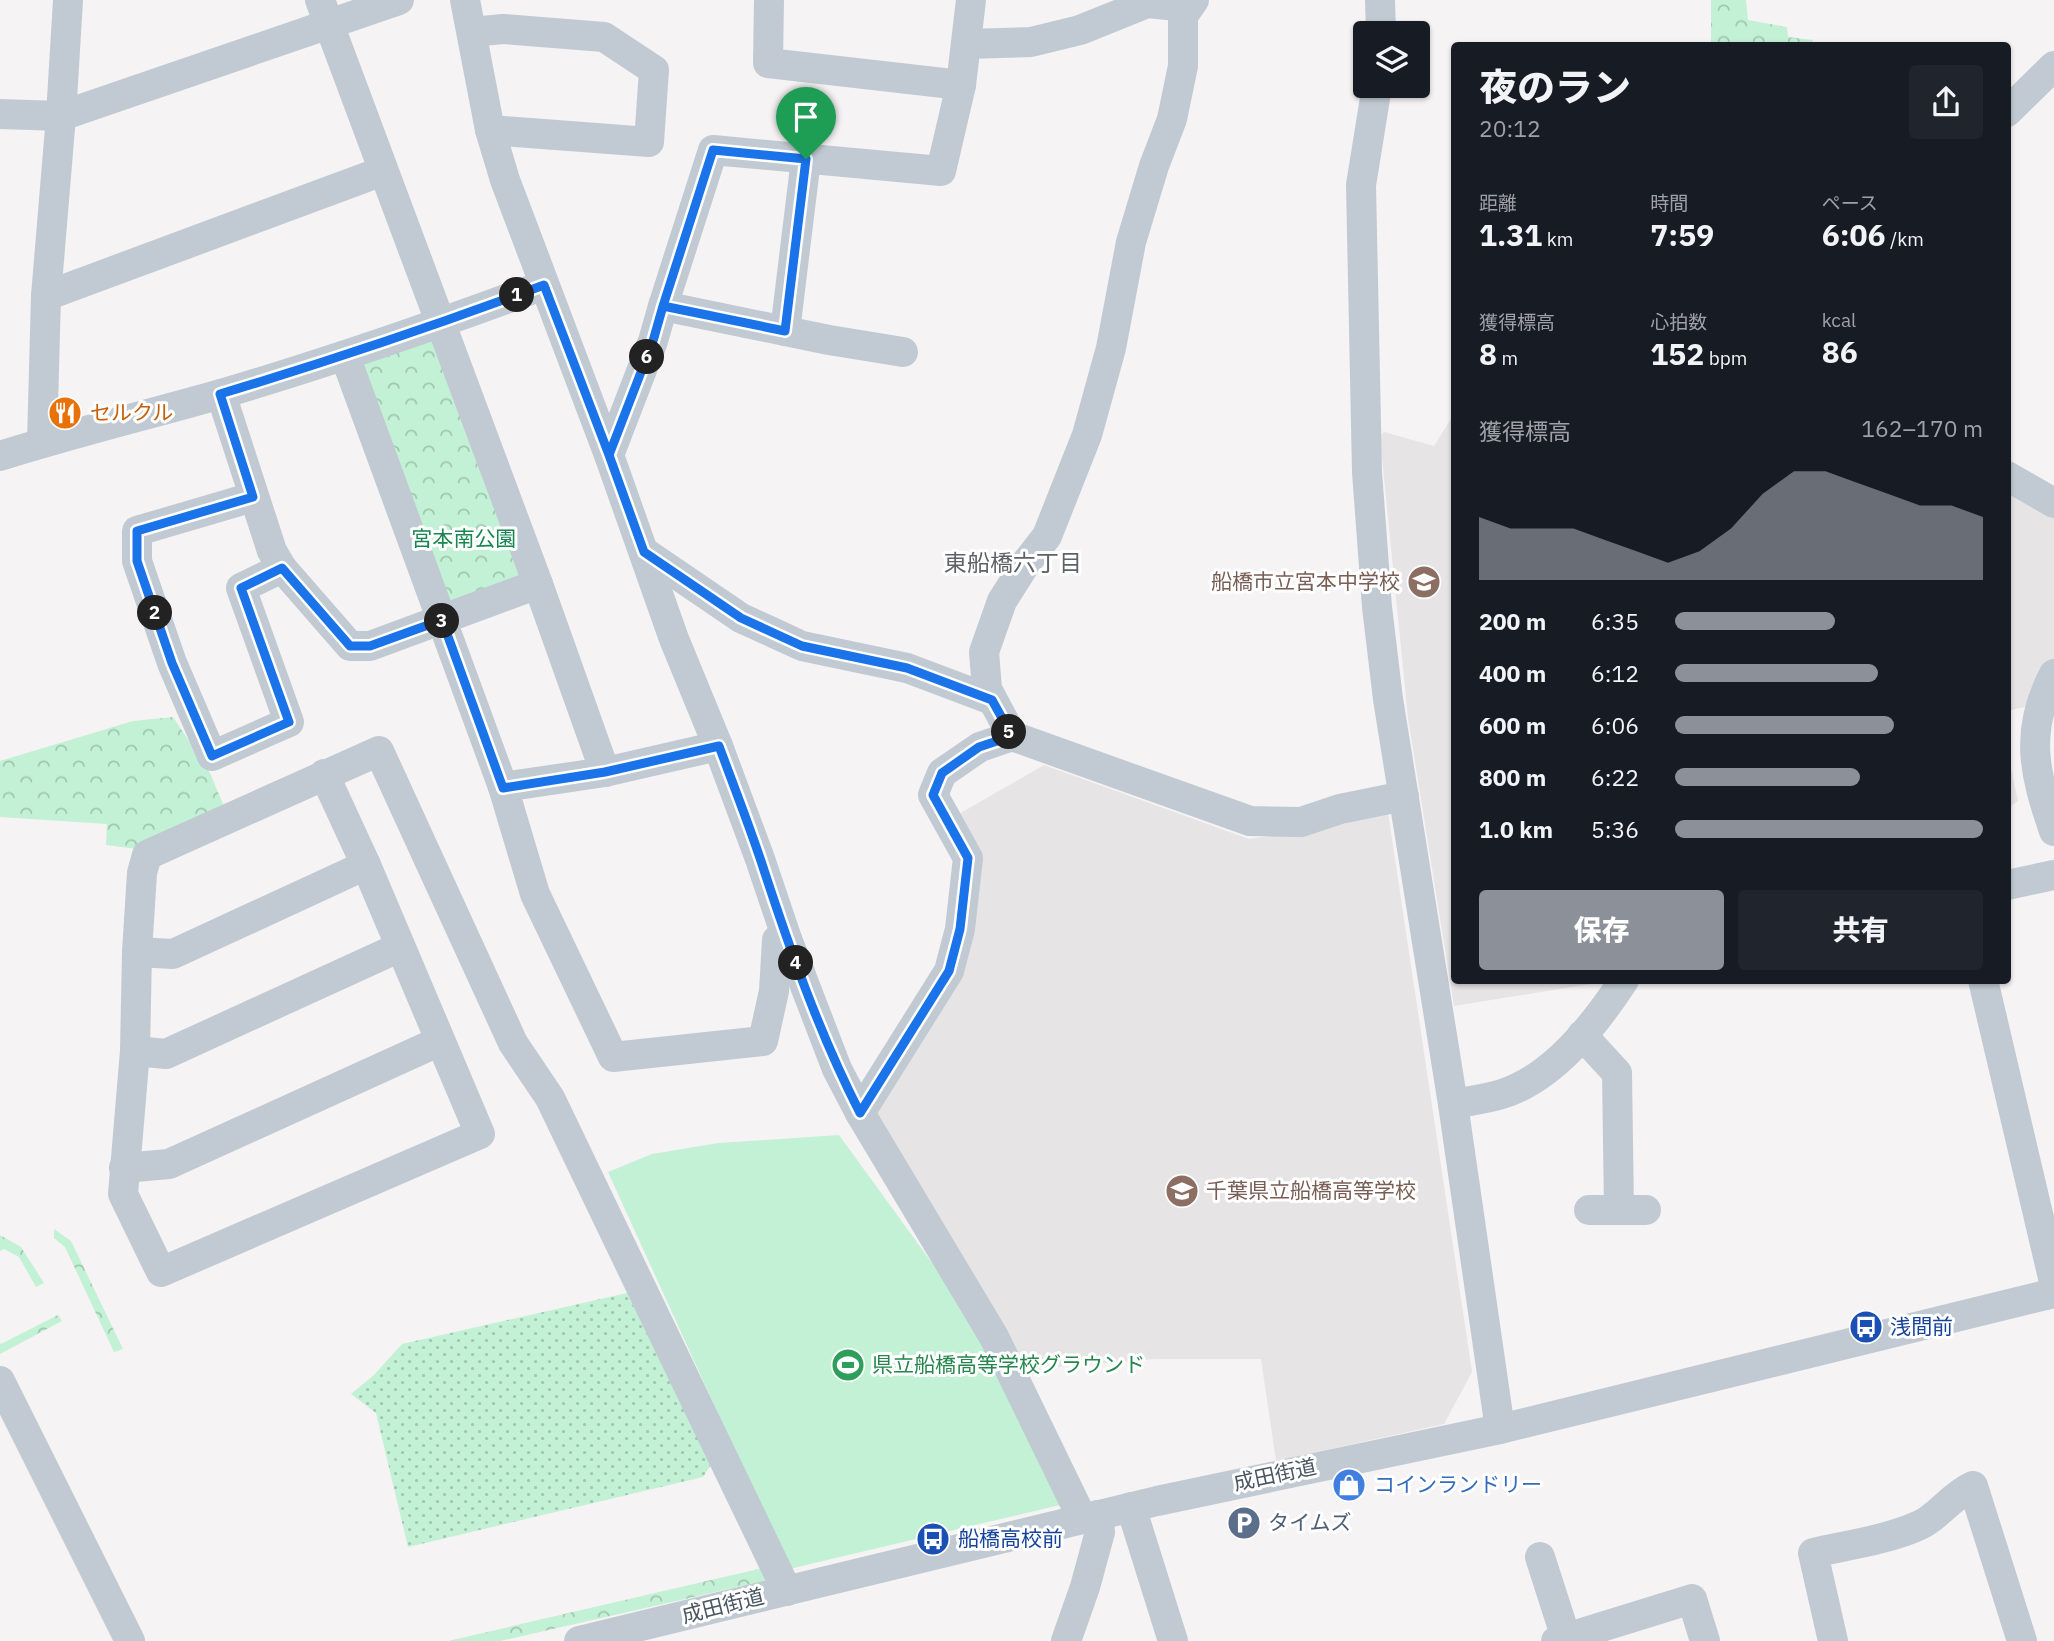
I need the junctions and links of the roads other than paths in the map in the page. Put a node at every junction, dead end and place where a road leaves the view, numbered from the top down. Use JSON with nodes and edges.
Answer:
{"nodes":[{"id":1,"x":68,"y":0,"type":"edge"},
{"id":2,"x":399,"y":0,"type":"edge"},
{"id":3,"x":465,"y":0,"type":"edge"},
{"id":4,"x":769,"y":0,"type":"edge"},
{"id":5,"x":971,"y":0,"type":"edge"},
{"id":6,"x":1380,"y":0,"type":"edge"},
{"id":7,"x":1191,"y":4,"type":"edge"},
{"id":8,"x":324,"y":13,"type":"edge"},
{"id":9,"x":1381,"y":21,"type":"edge"},
{"id":10,"x":472,"y":32,"type":"junction"},
{"id":11,"x":966,"y":44,"type":"junction"},
{"id":12,"x":2054,"y":66,"type":"edge"},
{"id":13,"x":961,"y":85,"type":"junction"},
{"id":14,"x":1375,"y":98,"type":"edge"},
{"id":15,"x":2011,"y":108,"type":"edge"},
{"id":16,"x":0,"y":114,"type":"edge"},
{"id":17,"x":61,"y":116,"type":"junction"},
{"id":18,"x":490,"y":130,"type":"junction"},
{"id":19,"x":806,"y":159,"type":"junction"},
{"id":20,"x":383,"y":171,"type":"junction"},
{"id":21,"x":544,"y":285,"type":"junction"},
{"id":22,"x":46,"y":296,"type":"junction"},
{"id":23,"x":663,"y":306,"type":"junction"},
{"id":24,"x":441,"y":323,"type":"junction"},
{"id":25,"x":785,"y":331,"type":"junction"},
{"id":26,"x":903,"y":352,"type":"dead end"},
{"id":27,"x":345,"y":356,"type":"junction"},
{"id":28,"x":220,"y":394,"type":"junction"},
{"id":29,"x":42,"y":443,"type":"junction"},
{"id":30,"x":609,"y":455,"type":"junction"},
{"id":31,"x":0,"y":456,"type":"edge"},
{"id":32,"x":2011,"y":478,"type":"edge"},
{"id":33,"x":253,"y":497,"type":"junction"},
{"id":34,"x":2054,"y":503,"type":"edge"},
{"id":35,"x":644,"y":552,"type":"junction"},
{"id":36,"x":282,"y":568,"type":"junction"},
{"id":37,"x":538,"y":584,"type":"junction"},
{"id":38,"x":442,"y":620,"type":"junction"},
{"id":39,"x":2054,"y":674,"type":"edge"},
{"id":40,"x":992,"y":700,"type":"junction"},
{"id":41,"x":1012,"y":736,"type":"junction"},
{"id":42,"x":719,"y":746,"type":"junction"},
{"id":43,"x":605,"y":772,"type":"junction"},
{"id":44,"x":324,"y":774,"type":"junction"},
{"id":45,"x":503,"y":788,"type":"junction"},
{"id":46,"x":1404,"y":796,"type":"junction"},
{"id":47,"x":2054,"y":831,"type":"edge"},
{"id":48,"x":366,"y":865,"type":"junction"},
{"id":49,"x":2054,"y":875,"type":"edge"},
{"id":50,"x":2011,"y":885,"type":"edge"},
{"id":51,"x":787,"y":939,"type":"junction"},
{"id":52,"x":400,"y":947,"type":"junction"},
{"id":53,"x":137,"y":952,"type":"junction"},
{"id":54,"x":1621,"y":984,"type":"edge"},
{"id":55,"x":1984,"y":984,"type":"edge"},
{"id":56,"x":1582,"y":1035,"type":"junction"},
{"id":57,"x":440,"y":1041,"type":"junction"},
{"id":58,"x":135,"y":1051,"type":"junction"},
{"id":59,"x":1453,"y":1104,"type":"junction"},
{"id":60,"x":860,"y":1113,"type":"junction"},
{"id":61,"x":124,"y":1168,"type":"junction"},
{"id":62,"x":1589,"y":1210,"type":"dead end"},
{"id":63,"x":2054,"y":1282,"type":"edge"},
{"id":64,"x":2054,"y":1293,"type":"edge"},
{"id":65,"x":0,"y":1381,"type":"edge"},
{"id":66,"x":1500,"y":1429,"type":"junction"},
{"id":67,"x":1131,"y":1507,"type":"junction"},
{"id":68,"x":1090,"y":1516,"type":"junction"},
{"id":69,"x":1540,"y":1557,"type":"dead end"},
{"id":70,"x":787,"y":1591,"type":"junction"},
{"id":71,"x":1563,"y":1640,"type":"edge"},
{"id":72,"x":130,"y":1641,"type":"edge"},
{"id":73,"x":579,"y":1641,"type":"edge"},
{"id":74,"x":1066,"y":1641,"type":"edge"},
{"id":75,"x":1173,"y":1641,"type":"edge"},
{"id":76,"x":1704,"y":1641,"type":"edge"},
{"id":77,"x":1833,"y":1641,"type":"edge"},
{"id":78,"x":2022,"y":1641,"type":"edge"}],
"edges":[{"from":1,"to":17,"type":"street"},
{"from":2,"to":8,"type":"street"},
{"from":3,"to":10,"type":"street"},
{"from":4,"to":13,"type":"street"},
{"from":5,"to":11,"type":"street"},
{"from":6,"to":9,"type":"street"},
{"from":7,"to":11,"type":"street"},
{"from":7,"to":40,"type":"street"},
{"from":8,"to":17,"type":"street"},
{"from":8,"to":20,"type":"street"},
{"from":10,"to":18,"type":"street"},
{"from":10,"to":18,"type":"street"},
{"from":11,"to":13,"type":"street"},
{"from":12,"to":15,"type":"street"},
{"from":13,"to":19,"type":"street"},
{"from":14,"to":46,"type":"street"},
{"from":16,"to":17,"type":"street"},
{"from":17,"to":22,"type":"street"},
{"from":18,"to":21,"type":"street"},
{"from":19,"to":23,"type":"street"},
{"from":19,"to":25,"type":"street"},
{"from":20,"to":22,"type":"street"},
{"from":20,"to":24,"type":"street"},
{"from":21,"to":24,"type":"street"},
{"from":21,"to":30,"type":"street"},
{"from":22,"to":29,"type":"street"},
{"from":23,"to":25,"type":"street"},
{"from":23,"to":30,"type":"street"},
{"from":24,"to":27,"type":"street"},
{"from":24,"to":37,"type":"street"},
{"from":25,"to":26,"type":"street"},
{"from":27,"to":28,"type":"street"},
{"from":27,"to":38,"type":"street"},
{"from":28,"to":29,"type":"street"},
{"from":28,"to":33,"type":"street"},
{"from":29,"to":31,"type":"street"},
{"from":30,"to":35,"type":"street"},
{"from":32,"to":34,"type":"street"},
{"from":33,"to":36,"type":"street"},
{"from":33,"to":36,"type":"street"},
{"from":35,"to":40,"type":"street"},
{"from":35,"to":42,"type":"street"},
{"from":36,"to":38,"type":"street"},
{"from":37,"to":38,"type":"street"},
{"from":37,"to":43,"type":"street"},
{"from":38,"to":45,"type":"street"},
{"from":39,"to":47,"type":"street"},
{"from":40,"to":41,"type":"street"},
{"from":41,"to":46,"type":"street"},
{"from":41,"to":60,"type":"street"},
{"from":42,"to":43,"type":"street"},
{"from":42,"to":51,"type":"street"},
{"from":43,"to":45,"type":"street"},
{"from":44,"to":48,"type":"street"},
{"from":44,"to":53,"type":"street"},
{"from":44,"to":70,"type":"street"},
{"from":45,"to":51,"type":"street"},
{"from":46,"to":59,"type":"street"},
{"from":48,"to":52,"type":"street"},
{"from":48,"to":53,"type":"street"},
{"from":49,"to":50,"type":"street"},
{"from":51,"to":60,"type":"street"},
{"from":52,"to":57,"type":"street"},
{"from":52,"to":58,"type":"street"},
{"from":53,"to":58,"type":"street"},
{"from":54,"to":56,"type":"street"},
{"from":55,"to":63,"type":"street"},
{"from":56,"to":59,"type":"street"},
{"from":56,"to":62,"type":"street"},
{"from":57,"to":61,"type":"street"},
{"from":57,"to":61,"type":"street"},
{"from":58,"to":61,"type":"street"},
{"from":59,"to":66,"type":"street"},
{"from":60,"to":68,"type":"street"},
{"from":64,"to":66,"type":"street","name":"成田街道"},
{"from":65,"to":72,"type":"street"},
{"from":66,"to":67,"type":"street","name":"成田街道"},
{"from":67,"to":68,"type":"street","name":"成田街道"},
{"from":67,"to":75,"type":"street"},
{"from":68,"to":70,"type":"street","name":"成田街道"},
{"from":68,"to":74,"type":"street"},
{"from":69,"to":71,"type":"street"},
{"from":70,"to":73,"type":"street","name":"成田街道"},
{"from":71,"to":76,"type":"street"},
{"from":77,"to":78,"type":"street"}]}
